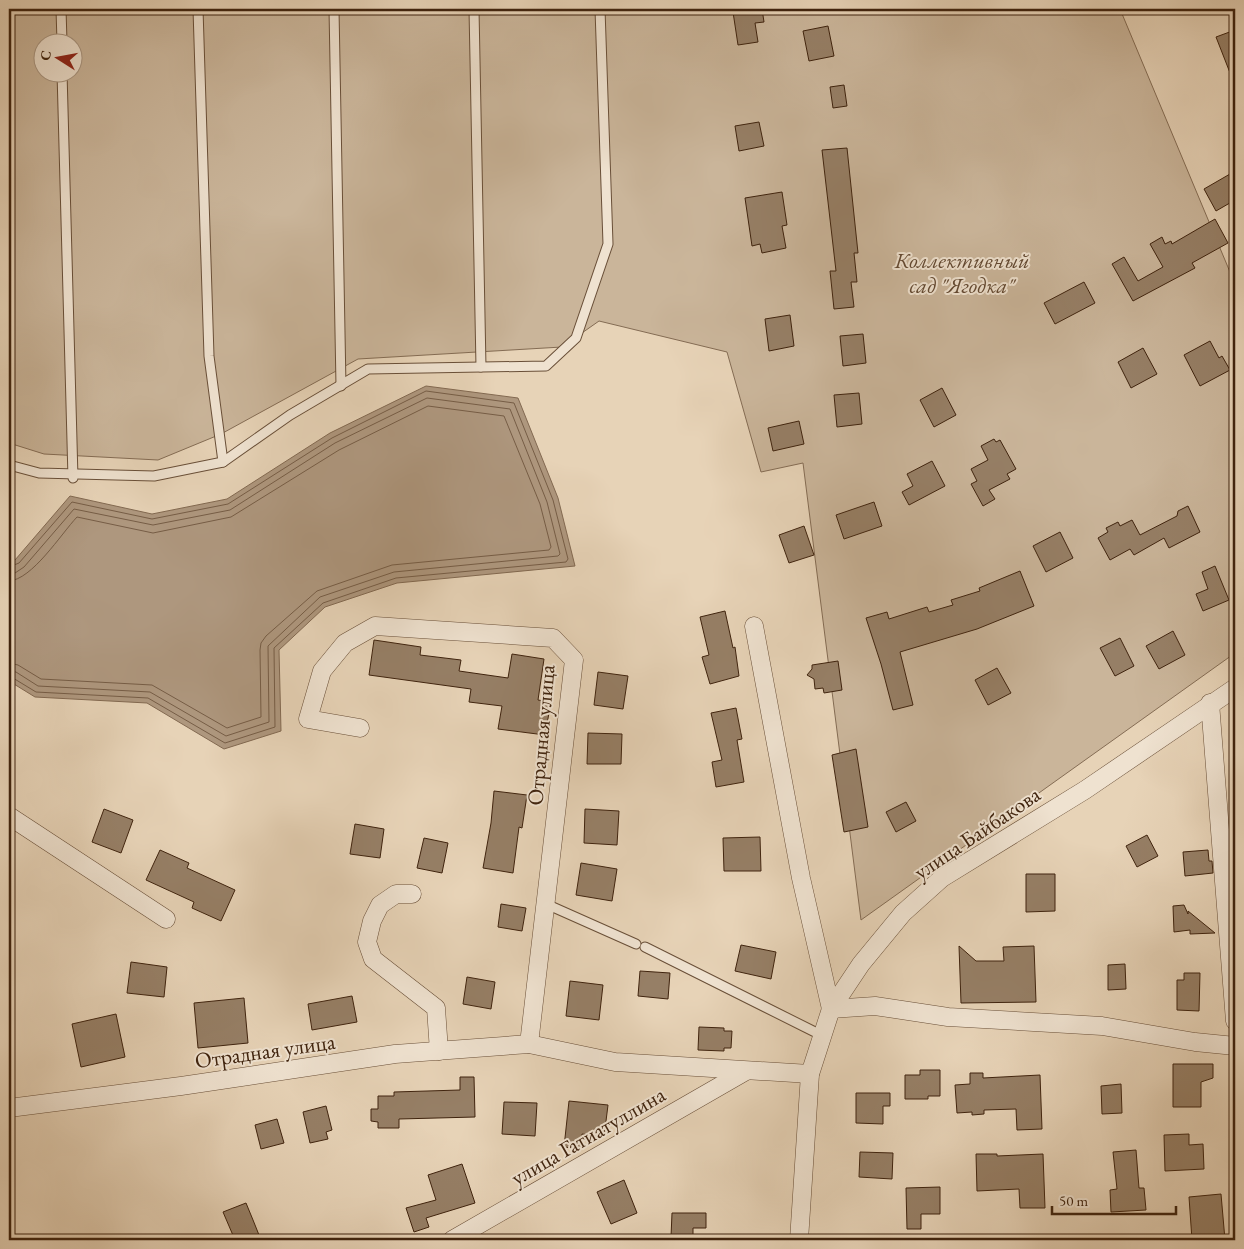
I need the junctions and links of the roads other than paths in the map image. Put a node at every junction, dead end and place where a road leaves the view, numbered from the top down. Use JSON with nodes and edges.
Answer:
{"nodes":[{"id":1,"x":61,"y":9,"type":"edge"},
{"id":2,"x":198,"y":9,"type":"edge"},
{"id":3,"x":334,"y":9,"type":"edge"},
{"id":4,"x":474,"y":9,"type":"edge"},
{"id":5,"x":600,"y":9,"type":"edge"},
{"id":6,"x":62,"y":32,"type":"edge"},
{"id":7,"x":62,"y":82,"type":"edge"},
{"id":8,"x":480,"y":367,"type":"junction"},
{"id":9,"x":342,"y":386,"type":"junction"},
{"id":10,"x":223,"y":462,"type":"junction"},
{"id":11,"x":9,"y":465,"type":"edge"},
{"id":12,"x":73,"y":476,"type":"junction"},
{"id":13,"x":754,"y":626,"type":"dead end"},
{"id":14,"x":1235,"y":688,"type":"edge"},
{"id":15,"x":1210,"y":704,"type":"junction"},
{"id":16,"x":360,"y":728,"type":"dead end"},
{"id":17,"x":9,"y":816,"type":"edge"},
{"id":18,"x":412,"y":894,"type":"dead end"},
{"id":19,"x":546,"y":904,"type":"junction"},
{"id":20,"x":166,"y":919,"type":"dead end"},
{"id":21,"x":831,"y":1009,"type":"junction"},
{"id":22,"x":1235,"y":1021,"type":"edge"},
{"id":23,"x":823,"y":1036,"type":"junction"},
{"id":24,"x":529,"y":1044,"type":"junction"},
{"id":25,"x":1235,"y":1046,"type":"edge"},
{"id":26,"x":439,"y":1051,"type":"junction"},
{"id":27,"x":746,"y":1071,"type":"junction"},
{"id":28,"x":810,"y":1074,"type":"junction"},
{"id":29,"x":9,"y":1108,"type":"edge"},
{"id":30,"x":452,"y":1240,"type":"edge"},
{"id":31,"x":799,"y":1240,"type":"edge"}],
"edges":[{"from":1,"to":6,"type":"lane"},
{"from":2,"to":10,"type":"lane"},
{"from":3,"to":9,"type":"lane"},
{"from":4,"to":8,"type":"lane"},
{"from":5,"to":8,"type":"lane"},
{"from":7,"to":12,"type":"lane"},
{"from":8,"to":9,"type":"lane"},
{"from":9,"to":10,"type":"lane"},
{"from":10,"to":12,"type":"lane"},
{"from":11,"to":12,"type":"lane"},
{"from":13,"to":21,"type":"street"},
{"from":14,"to":15,"type":"street","name":"улица Байбакова"},
{"from":15,"to":21,"type":"street","name":"улица Байбакова"},
{"from":15,"to":22,"type":"street"},
{"from":16,"to":19,"type":"street","name":"Отрадная улица"},
{"from":17,"to":20,"type":"street"},
{"from":18,"to":26,"type":"street"},
{"from":19,"to":23,"type":"lane"},
{"from":19,"to":24,"type":"street","name":"Отрадная улица"},
{"from":21,"to":23,"type":"street","name":"улица Байбакова"},
{"from":21,"to":25,"type":"street"},
{"from":23,"to":28,"type":"street","name":"улица Байбакова"},
{"from":24,"to":26,"type":"street","name":"Отрадная улица"},
{"from":24,"to":27,"type":"street","name":"Отрадная улица"},
{"from":26,"to":29,"type":"street","name":"Отрадная улица"},
{"from":27,"to":28,"type":"street","name":"Отрадная улица"},
{"from":27,"to":30,"type":"street","name":"улица Гатиатуллина"},
{"from":28,"to":31,"type":"street","name":"улица Байбакова"}]}
